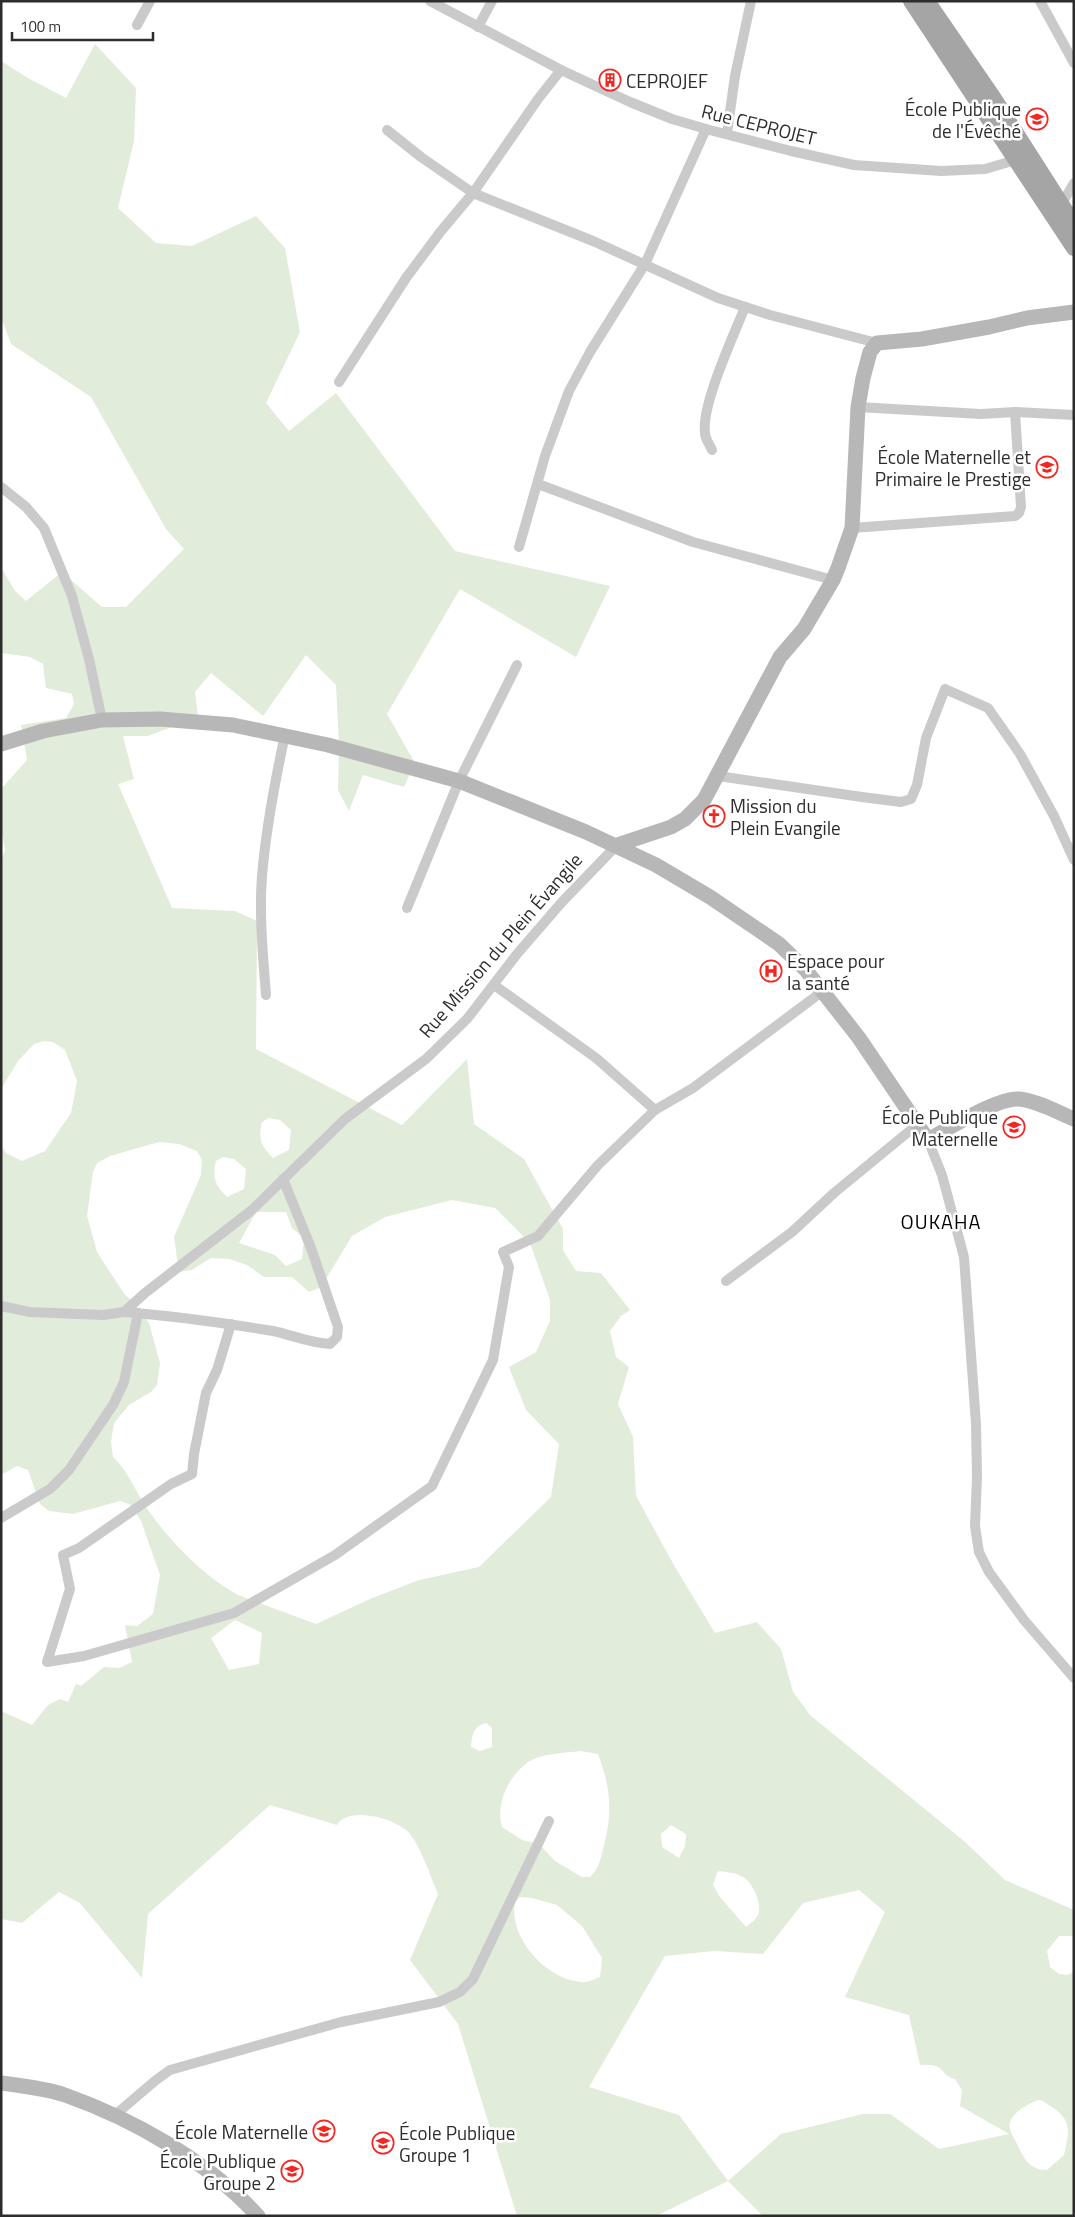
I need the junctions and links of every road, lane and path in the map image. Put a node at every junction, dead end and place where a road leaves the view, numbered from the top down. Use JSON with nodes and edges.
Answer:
{"nodes":[{"id":1,"x":150,"y":1,"type":"edge"},
{"id":2,"x":430,"y":1,"type":"edge"},
{"id":3,"x":492,"y":1,"type":"edge"},
{"id":4,"x":750,"y":1,"type":"edge"},
{"id":5,"x":911,"y":1,"type":"edge"},
{"id":6,"x":927,"y":1,"type":"edge"},
{"id":7,"x":1040,"y":1,"type":"edge"},
{"id":8,"x":137,"y":25,"type":"dead end"},
{"id":9,"x":478,"y":27,"type":"junction"},
{"id":10,"x":1074,"y":63,"type":"edge"},
{"id":11,"x":562,"y":70,"type":"junction"},
{"id":12,"x":706,"y":129,"type":"junction"},
{"id":13,"x":387,"y":130,"type":"dead end"},
{"id":14,"x":726,"y":133,"type":"junction"},
{"id":15,"x":1022,"y":158,"type":"junction"},
{"id":16,"x":1074,"y":183,"type":"edge"},
{"id":17,"x":473,"y":193,"type":"junction"},
{"id":18,"x":1061,"y":205,"type":"junction"},
{"id":19,"x":1074,"y":224,"type":"edge"},
{"id":20,"x":1074,"y":248,"type":"edge"},
{"id":21,"x":645,"y":264,"type":"junction"},
{"id":22,"x":745,"y":307,"type":"junction"},
{"id":23,"x":1074,"y":312,"type":"edge"},
{"id":24,"x":877,"y":343,"type":"junction"},
{"id":25,"x":339,"y":382,"type":"dead end"},
{"id":26,"x":858,"y":407,"type":"junction"},
{"id":27,"x":1015,"y":412,"type":"junction"},
{"id":28,"x":1074,"y":415,"type":"edge"},
{"id":29,"x":712,"y":450,"type":"dead end"},
{"id":30,"x":538,"y":484,"type":"junction"},
{"id":31,"x":1,"y":487,"type":"edge"},
{"id":32,"x":852,"y":528,"type":"junction"},
{"id":33,"x":519,"y":547,"type":"dead end"},
{"id":34,"x":833,"y":580,"type":"junction"},
{"id":35,"x":517,"y":665,"type":"dead end"},
{"id":36,"x":102,"y":720,"type":"junction"},
{"id":37,"x":285,"y":735,"type":"junction"},
{"id":38,"x":1,"y":744,"type":"edge"},
{"id":39,"x":718,"y":776,"type":"junction"},
{"id":40,"x":459,"y":781,"type":"junction"},
{"id":41,"x":617,"y":845,"type":"junction"},
{"id":42,"x":1074,"y":860,"type":"edge"},
{"id":43,"x":407,"y":908,"type":"dead end"},
{"id":44,"x":494,"y":985,"type":"junction"},
{"id":45,"x":823,"y":992,"type":"junction"},
{"id":46,"x":266,"y":995,"type":"dead end"},
{"id":47,"x":655,"y":1110,"type":"junction"},
{"id":48,"x":1074,"y":1119,"type":"edge"},
{"id":49,"x":918,"y":1124,"type":"junction"},
{"id":50,"x":928,"y":1140,"type":"junction"},
{"id":51,"x":283,"y":1179,"type":"junction"},
{"id":52,"x":726,"y":1281,"type":"dead end"},
{"id":53,"x":1,"y":1306,"type":"edge"},
{"id":54,"x":124,"y":1312,"type":"junction"},
{"id":55,"x":138,"y":1313,"type":"junction"},
{"id":56,"x":231,"y":1324,"type":"junction"},
{"id":57,"x":1,"y":1518,"type":"edge"},
{"id":58,"x":1074,"y":1678,"type":"edge"},
{"id":59,"x":550,"y":1821,"type":"dead end"},
{"id":60,"x":1,"y":2083,"type":"edge"},
{"id":61,"x":115,"y":2115,"type":"junction"},
{"id":62,"x":258,"y":2216,"type":"edge"}],
"edges":[{"from":1,"to":8,"type":"street"},
{"from":2,"to":9,"type":"street","name":"Rue CEPROJET"},
{"from":3,"to":9,"type":"street"},
{"from":4,"to":14,"type":"street"},
{"from":5,"to":15,"type":"main road"},
{"from":6,"to":15,"type":"main road"},
{"from":7,"to":10,"type":"street"},
{"from":9,"to":11,"type":"street","name":"Rue CEPROJET"},
{"from":11,"to":12,"type":"street","name":"Rue CEPROJET"},
{"from":11,"to":17,"type":"street"},
{"from":12,"to":14,"type":"street","name":"Rue CEPROJET"},
{"from":12,"to":21,"type":"street"},
{"from":13,"to":17,"type":"street"},
{"from":14,"to":15,"type":"street","name":"Rue CEPROJET"},
{"from":15,"to":18,"type":"main road"},
{"from":15,"to":20,"type":"main road"},
{"from":16,"to":18,"type":"street"},
{"from":17,"to":21,"type":"street"},
{"from":17,"to":25,"type":"street"},
{"from":18,"to":19,"type":"main road"},
{"from":21,"to":22,"type":"street"},
{"from":21,"to":30,"type":"street"},
{"from":22,"to":24,"type":"street"},
{"from":22,"to":29,"type":"street"},
{"from":23,"to":24,"type":"street"},
{"from":24,"to":26,"type":"street","name":"Rue Mission du Plein Évangile"},
{"from":26,"to":27,"type":"street"},
{"from":26,"to":32,"type":"street","name":"Rue Mission du Plein Évangile"},
{"from":27,"to":28,"type":"street"},
{"from":27,"to":32,"type":"street"},
{"from":30,"to":33,"type":"street"},
{"from":30,"to":34,"type":"street"},
{"from":31,"to":36,"type":"street"},
{"from":32,"to":34,"type":"street","name":"Rue Mission du Plein Évangile"},
{"from":34,"to":39,"type":"street","name":"Rue Mission du Plein Évangile"},
{"from":35,"to":40,"type":"street"},
{"from":36,"to":37,"type":"street"},
{"from":36,"to":38,"type":"street"},
{"from":37,"to":40,"type":"street"},
{"from":37,"to":46,"type":"street"},
{"from":39,"to":41,"type":"street","name":"Rue Mission du Plein Évangile"},
{"from":39,"to":42,"type":"street"},
{"from":40,"to":41,"type":"street"},
{"from":40,"to":43,"type":"street"},
{"from":41,"to":44,"type":"street","name":"Rue Mission du Plein Évangile"},
{"from":41,"to":45,"type":"street"},
{"from":44,"to":47,"type":"street"},
{"from":44,"to":51,"type":"street","name":"Rue Mission du Plein Évangile"},
{"from":45,"to":47,"type":"street"},
{"from":45,"to":49,"type":"street"},
{"from":47,"to":56,"type":"street"},
{"from":48,"to":50,"type":"street"},
{"from":49,"to":50,"type":"street"},
{"from":49,"to":52,"type":"street"},
{"from":50,"to":58,"type":"street"},
{"from":51,"to":54,"type":"street","name":"Rue Mission du Plein Évangile"},
{"from":51,"to":56,"type":"street"},
{"from":53,"to":54,"type":"street"},
{"from":54,"to":55,"type":"street"},
{"from":55,"to":56,"type":"street"},
{"from":55,"to":57,"type":"street"},
{"from":59,"to":61,"type":"street"},
{"from":60,"to":61,"type":"street"},
{"from":61,"to":62,"type":"street"}]}
